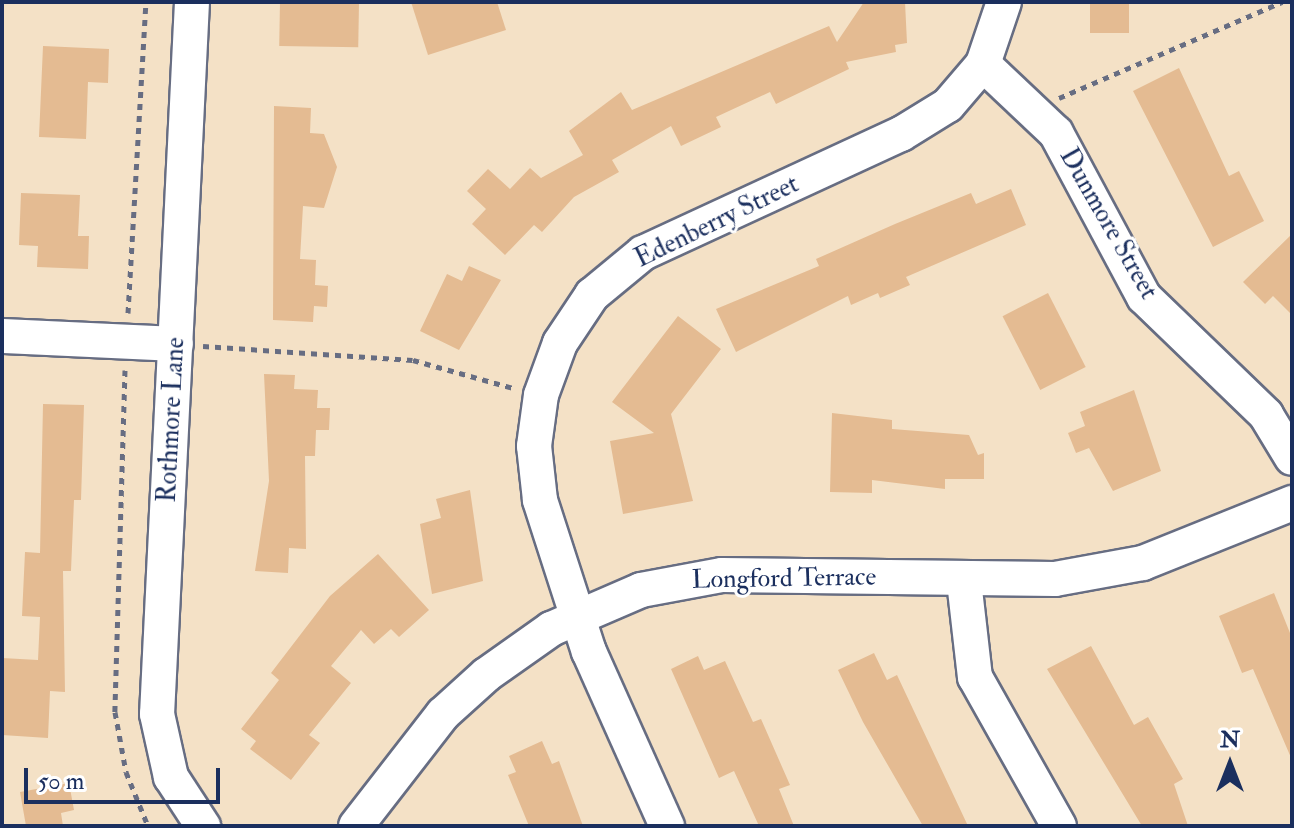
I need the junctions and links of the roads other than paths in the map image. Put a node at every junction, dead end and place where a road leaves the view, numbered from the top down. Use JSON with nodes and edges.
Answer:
{"nodes":[{"id":1,"x":192,"y":2,"type":"edge"},
{"id":2,"x":1004,"y":2,"type":"edge"},
{"id":3,"x":983,"y":64,"type":"junction"},
{"id":4,"x":2,"y":336,"type":"edge"},
{"id":5,"x":176,"y":344,"type":"junction"},
{"id":6,"x":1292,"y":458,"type":"edge"},
{"id":7,"x":1292,"y":503,"type":"edge"},
{"id":8,"x":964,"y":581,"type":"junction"},
{"id":9,"x":575,"y":617,"type":"junction"},
{"id":10,"x":203,"y":826,"type":"edge"},
{"id":11,"x":356,"y":826,"type":"edge"},
{"id":12,"x":667,"y":826,"type":"edge"},
{"id":13,"x":1059,"y":826,"type":"edge"}],
"edges":[{"from":1,"to":5,"type":"street","name":"Rothmore Lane"},
{"from":2,"to":3,"type":"street","name":"Edenberry Street"},
{"from":3,"to":6,"type":"street","name":"Dunmore Street"},
{"from":3,"to":9,"type":"street","name":"Edenberry Street"},
{"from":4,"to":5,"type":"street"},
{"from":5,"to":10,"type":"street","name":"Rothmore Lane"},
{"from":7,"to":8,"type":"street","name":"Longford Terrace"},
{"from":8,"to":9,"type":"street","name":"Longford Terrace"},
{"from":8,"to":13,"type":"street"},
{"from":9,"to":11,"type":"street","name":"Longford Terrace"},
{"from":9,"to":12,"type":"street","name":"Edenberry Street"}]}
